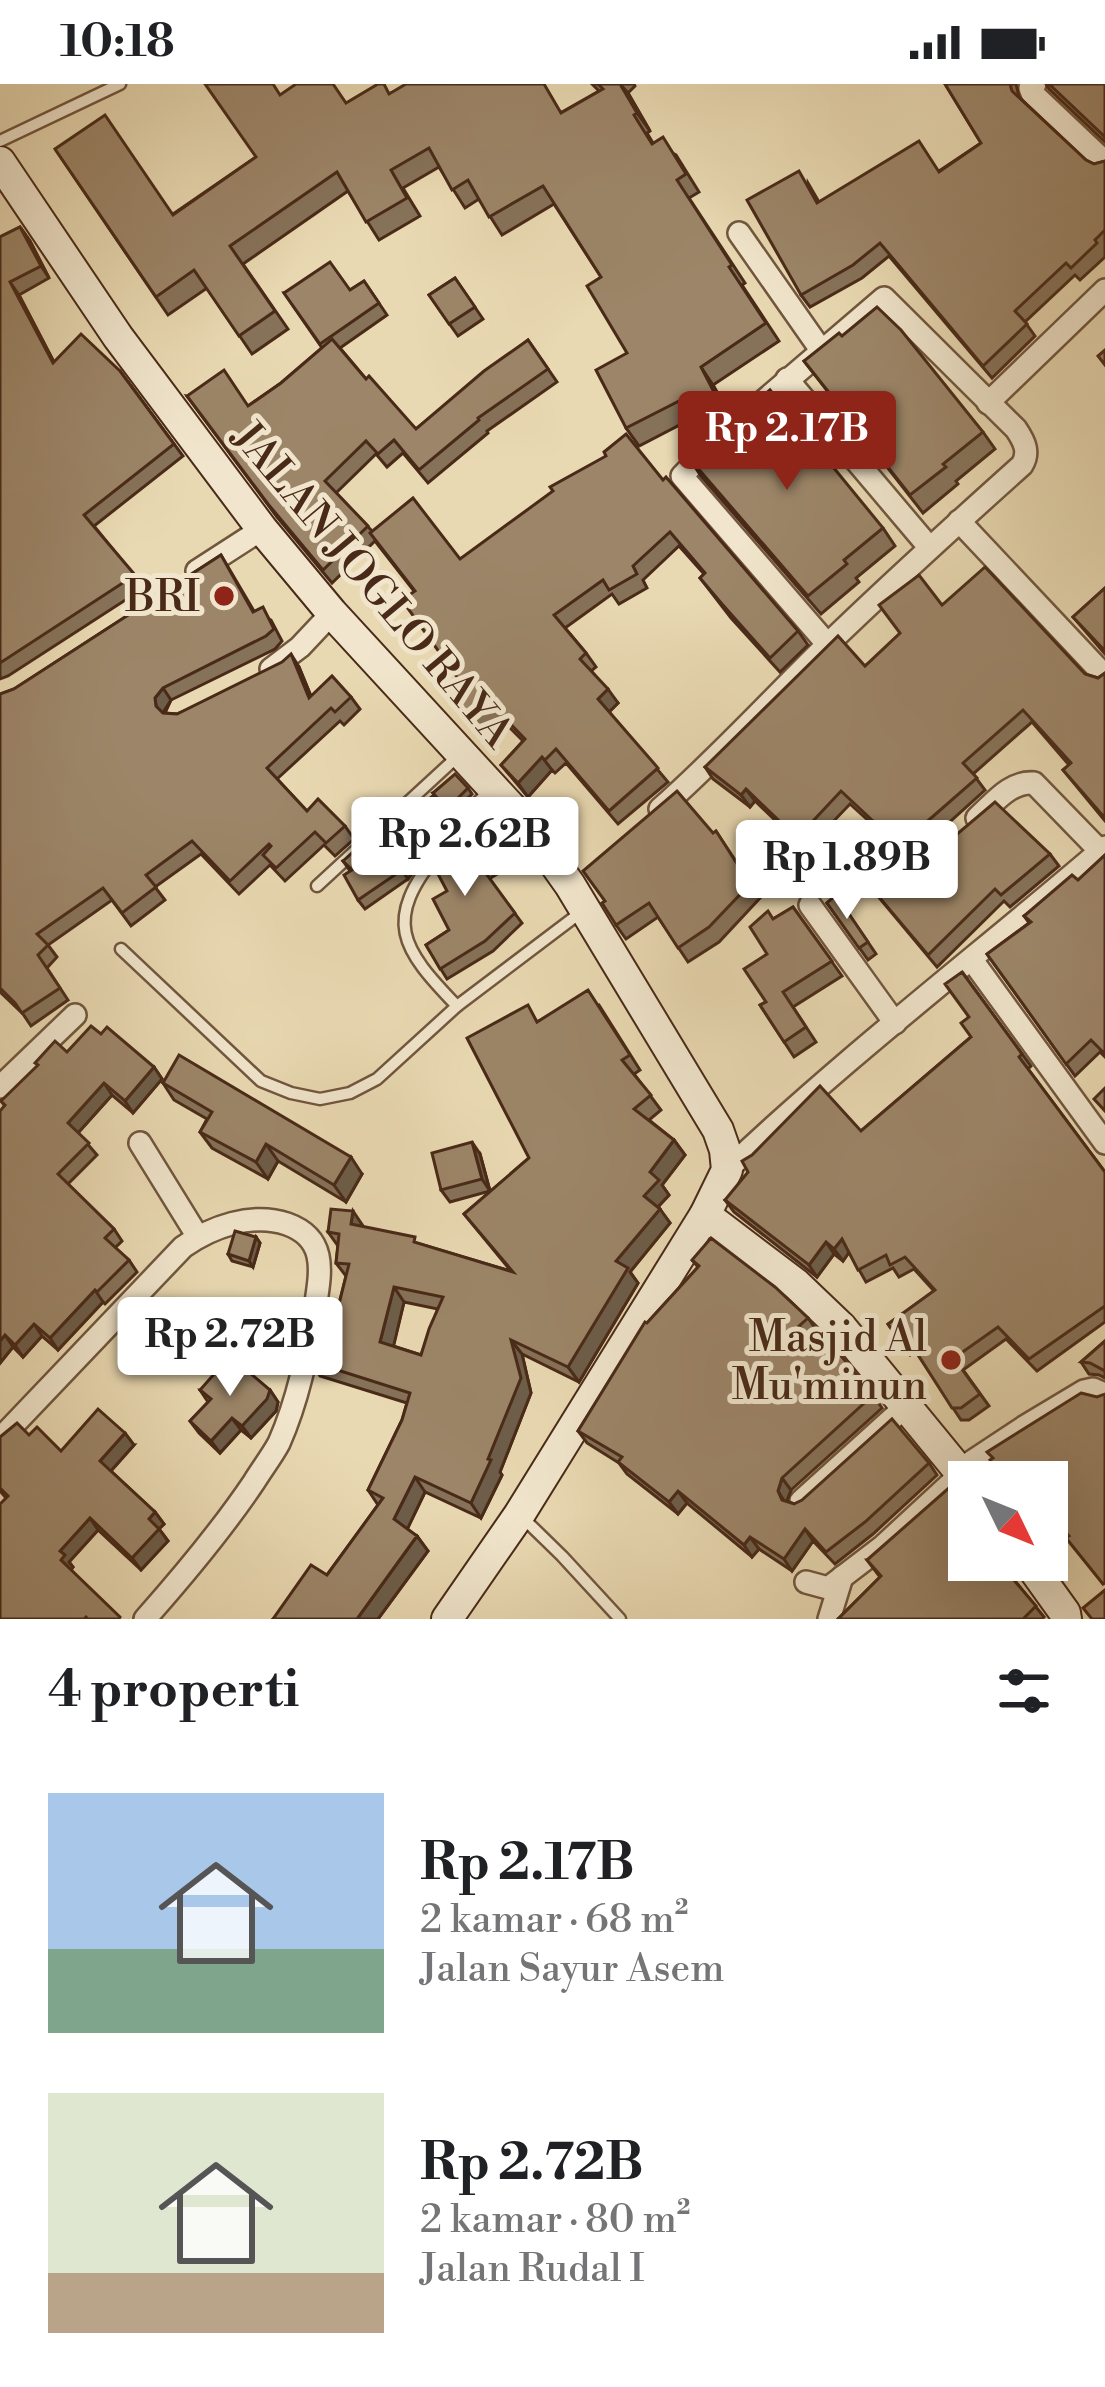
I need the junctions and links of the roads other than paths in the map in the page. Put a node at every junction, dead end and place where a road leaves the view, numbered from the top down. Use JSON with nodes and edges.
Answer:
{"nodes":[{"id":1,"x":120,"y":84,"type":"edge"},
{"id":2,"x":1034,"y":84,"type":"edge"},
{"id":3,"x":0,"y":141,"type":"edge"},
{"id":4,"x":0,"y":162,"type":"edge"},
{"id":5,"x":1105,"y":162,"type":"edge"},
{"id":6,"x":739,"y":233,"type":"dead end"},
{"id":7,"x":1105,"y":289,"type":"edge"},
{"id":8,"x":821,"y":350,"type":"junction"},
{"id":9,"x":787,"y":379,"type":"junction"},
{"id":10,"x":988,"y":403,"type":"junction"},
{"id":11,"x":959,"y":521,"type":"junction"},
{"id":12,"x":262,"y":529,"type":"junction"},
{"id":13,"x":929,"y":547,"type":"junction"},
{"id":14,"x":186,"y":578,"type":"edge"},
{"id":15,"x":332,"y":613,"type":"junction"},
{"id":16,"x":828,"y":645,"type":"junction"},
{"id":17,"x":1105,"y":676,"type":"edge"},
{"id":18,"x":244,"y":682,"type":"edge"},
{"id":19,"x":460,"y":754,"type":"junction"},
{"id":20,"x":493,"y":787,"type":"junction"},
{"id":21,"x":647,"y":820,"type":"edge"},
{"id":22,"x":955,"y":838,"type":"edge"},
{"id":23,"x":1103,"y":849,"type":"edge"},
{"id":24,"x":317,"y":886,"type":"dead end"},
{"id":25,"x":580,"y":889,"type":"junction"},
{"id":26,"x":810,"y":905,"type":"dead end"},
{"id":27,"x":121,"y":949,"type":"dead end"},
{"id":28,"x":972,"y":960,"type":"junction"},
{"id":29,"x":457,"y":1006,"type":"junction"},
{"id":30,"x":76,"y":1015,"type":"dead end"},
{"id":31,"x":895,"y":1023,"type":"junction"},
{"id":32,"x":0,"y":1087,"type":"edge"},
{"id":33,"x":140,"y":1143,"type":"dead end"},
{"id":34,"x":1105,"y":1143,"type":"edge"},
{"id":35,"x":727,"y":1170,"type":"junction"},
{"id":36,"x":705,"y":1215,"type":"junction"},
{"id":37,"x":198,"y":1237,"type":"junction"},
{"id":38,"x":1105,"y":1394,"type":"edge"},
{"id":39,"x":905,"y":1407,"type":"junction"},
{"id":40,"x":0,"y":1438,"type":"edge"},
{"id":41,"x":950,"y":1461,"type":"edge"},
{"id":42,"x":981,"y":1461,"type":"edge"},
{"id":43,"x":948,"y":1489,"type":"edge"},
{"id":44,"x":801,"y":1501,"type":"edge"},
{"id":45,"x":519,"y":1515,"type":"junction"},
{"id":46,"x":842,"y":1577,"type":"junction"},
{"id":47,"x":1042,"y":1581,"type":"edge"},
{"id":48,"x":806,"y":1582,"type":"dead end"},
{"id":49,"x":145,"y":1619,"type":"edge"},
{"id":50,"x":447,"y":1619,"type":"edge"},
{"id":51,"x":620,"y":1619,"type":"edge"},
{"id":52,"x":829,"y":1619,"type":"edge"},
{"id":53,"x":1066,"y":1619,"type":"edge"}],
"edges":[{"from":1,"to":3,"type":"lane"},
{"from":2,"to":5,"type":"street"},
{"from":4,"to":12,"type":"main road","name":"JALAN JOGLO RAYA"},
{"from":6,"to":8,"type":"street"},
{"from":7,"to":10,"type":"street"},
{"from":8,"to":9,"type":"street"},
{"from":8,"to":10,"type":"street"},
{"from":9,"to":13,"type":"street"},
{"from":9,"to":16,"type":"street"},
{"from":10,"to":11,"type":"street"},
{"from":11,"to":13,"type":"street"},
{"from":11,"to":17,"type":"street"},
{"from":12,"to":14,"type":"street"},
{"from":12,"to":15,"type":"main road","name":"JALAN JOGLO RAYA"},
{"from":13,"to":16,"type":"street"},
{"from":15,"to":18,"type":"street"},
{"from":15,"to":19,"type":"main road","name":"JALAN JOGLO RAYA"},
{"from":16,"to":21,"type":"street"},
{"from":19,"to":20,"type":"main road","name":"JALAN JOGLO RAYA"},
{"from":19,"to":24,"type":"lane"},
{"from":20,"to":25,"type":"main road","name":"JALAN JOGLO RAYA"},
{"from":20,"to":29,"type":"lane"},
{"from":22,"to":23,"type":"street"},
{"from":23,"to":28,"type":"street"},
{"from":25,"to":29,"type":"lane"},
{"from":25,"to":35,"type":"main road","name":"JALAN JOGLO RAYA"},
{"from":26,"to":31,"type":"street"},
{"from":27,"to":29,"type":"lane"},
{"from":28,"to":31,"type":"street"},
{"from":28,"to":34,"type":"street"},
{"from":30,"to":32,"type":"street"},
{"from":31,"to":35,"type":"street"},
{"from":33,"to":37,"type":"street"},
{"from":35,"to":36,"type":"main road"},
{"from":36,"to":39,"type":"main road"},
{"from":36,"to":45,"type":"main road"},
{"from":37,"to":40,"type":"street"},
{"from":37,"to":49,"type":"street"},
{"from":38,"to":42,"type":"street"},
{"from":39,"to":41,"type":"main road"},
{"from":39,"to":44,"type":"street"},
{"from":43,"to":46,"type":"street"},
{"from":45,"to":50,"type":"main road"},
{"from":45,"to":51,"type":"lane"},
{"from":46,"to":48,"type":"street"},
{"from":46,"to":52,"type":"street"},
{"from":47,"to":53,"type":"main road"}]}
